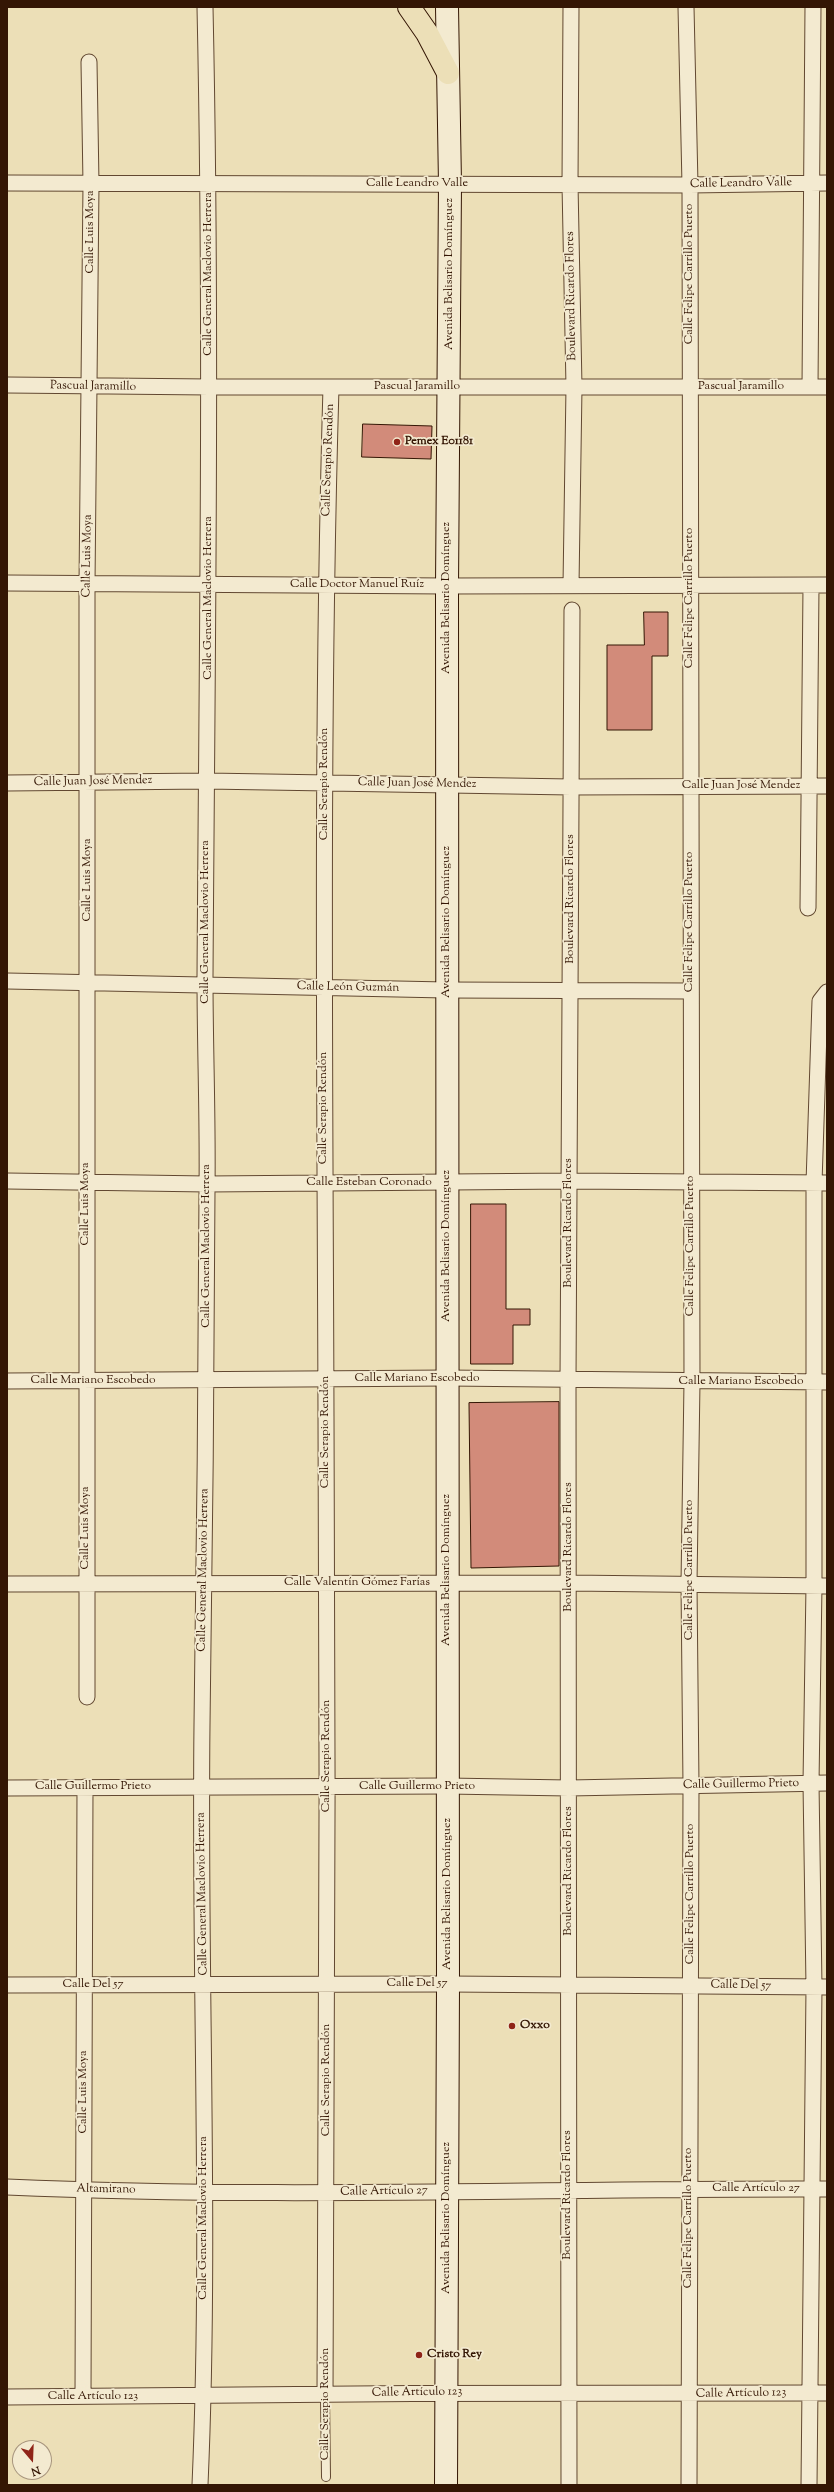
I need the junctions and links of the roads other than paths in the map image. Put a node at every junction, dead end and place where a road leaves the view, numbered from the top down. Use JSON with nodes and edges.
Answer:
{"nodes":[{"id":1,"x":205,"y":7,"type":"edge"},
{"id":2,"x":409,"y":7,"type":"edge"},
{"id":3,"x":447,"y":7,"type":"edge"},
{"id":4,"x":571,"y":7,"type":"edge"},
{"id":5,"x":686,"y":7,"type":"edge"},
{"id":6,"x":813,"y":7,"type":"edge"},
{"id":7,"x":89,"y":62,"type":"dead end"},
{"id":8,"x":448,"y":74,"type":"junction"},
{"id":9,"x":7,"y":183,"type":"edge"},
{"id":10,"x":209,"y":183,"type":"junction"},
{"id":11,"x":820,"y":183,"type":"edge"},
{"id":12,"x":91,"y":184,"type":"junction"},
{"id":13,"x":450,"y":184,"type":"junction"},
{"id":14,"x":570,"y":184,"type":"junction"},
{"id":15,"x":690,"y":185,"type":"junction"},
{"id":16,"x":7,"y":385,"type":"edge"},
{"id":17,"x":90,"y":387,"type":"junction"},
{"id":18,"x":331,"y":387,"type":"junction"},
{"id":19,"x":449,"y":387,"type":"junction"},
{"id":20,"x":574,"y":387,"type":"junction"},
{"id":21,"x":690,"y":387,"type":"junction"},
{"id":22,"x":810,"y":387,"type":"junction"},
{"id":23,"x":827,"y":387,"type":"edge"},
{"id":24,"x":210,"y":388,"type":"junction"},
{"id":25,"x":7,"y":583,"type":"edge"},
{"id":26,"x":87,"y":584,"type":"junction"},
{"id":27,"x":210,"y":584,"type":"junction"},
{"id":28,"x":571,"y":584,"type":"junction"},
{"id":29,"x":325,"y":585,"type":"junction"},
{"id":30,"x":690,"y":585,"type":"junction"},
{"id":31,"x":827,"y":585,"type":"edge"},
{"id":32,"x":447,"y":586,"type":"junction"},
{"id":33,"x":811,"y":586,"type":"junction"},
{"id":34,"x":572,"y":610,"type":"dead end"},
{"id":35,"x":88,"y":781,"type":"junction"},
{"id":36,"x":207,"y":781,"type":"junction"},
{"id":37,"x":325,"y":782,"type":"junction"},
{"id":38,"x":7,"y":783,"type":"edge"},
{"id":39,"x":448,"y":785,"type":"junction"},
{"id":40,"x":690,"y":786,"type":"junction"},
{"id":41,"x":809,"y":786,"type":"junction"},
{"id":42,"x":827,"y":786,"type":"edge"},
{"id":43,"x":571,"y":787,"type":"junction"},
{"id":44,"x":808,"y":908,"type":"dead end"},
{"id":45,"x":7,"y":981,"type":"edge"},
{"id":46,"x":88,"y":982,"type":"junction"},
{"id":47,"x":205,"y":984,"type":"junction"},
{"id":48,"x":325,"y":988,"type":"junction"},
{"id":49,"x":446,"y":990,"type":"junction"},
{"id":50,"x":570,"y":991,"type":"junction"},
{"id":51,"x":690,"y":991,"type":"junction"},
{"id":52,"x":826,"y":993,"type":"edge"},
{"id":53,"x":7,"y":1181,"type":"edge"},
{"id":54,"x":570,"y":1181,"type":"junction"},
{"id":55,"x":85,"y":1182,"type":"junction"},
{"id":56,"x":691,"y":1182,"type":"junction"},
{"id":57,"x":323,"y":1183,"type":"junction"},
{"id":58,"x":447,"y":1183,"type":"junction"},
{"id":59,"x":820,"y":1183,"type":"edge"},
{"id":60,"x":207,"y":1184,"type":"junction"},
{"id":61,"x":326,"y":1378,"type":"junction"},
{"id":62,"x":448,"y":1378,"type":"junction"},
{"id":63,"x":206,"y":1381,"type":"junction"},
{"id":64,"x":568,"y":1381,"type":"junction"},
{"id":65,"x":7,"y":1382,"type":"edge"},
{"id":66,"x":86,"y":1382,"type":"junction"},
{"id":67,"x":692,"y":1382,"type":"junction"},
{"id":68,"x":820,"y":1382,"type":"edge"},
{"id":69,"x":447,"y":1583,"type":"junction"},
{"id":70,"x":570,"y":1583,"type":"junction"},
{"id":71,"x":7,"y":1584,"type":"edge"},
{"id":72,"x":204,"y":1584,"type":"junction"},
{"id":73,"x":327,"y":1584,"type":"junction"},
{"id":74,"x":689,"y":1584,"type":"junction"},
{"id":75,"x":85,"y":1585,"type":"junction"},
{"id":76,"x":821,"y":1585,"type":"edge"},
{"id":77,"x":87,"y":1697,"type":"dead end"},
{"id":78,"x":811,"y":1783,"type":"junction"},
{"id":79,"x":827,"y":1783,"type":"edge"},
{"id":80,"x":447,"y":1786,"type":"junction"},
{"id":81,"x":691,"y":1786,"type":"junction"},
{"id":82,"x":85,"y":1787,"type":"junction"},
{"id":83,"x":201,"y":1787,"type":"junction"},
{"id":84,"x":7,"y":1788,"type":"edge"},
{"id":85,"x":327,"y":1788,"type":"junction"},
{"id":86,"x":569,"y":1788,"type":"junction"},
{"id":87,"x":204,"y":1984,"type":"junction"},
{"id":88,"x":448,"y":1984,"type":"junction"},
{"id":89,"x":7,"y":1985,"type":"edge"},
{"id":90,"x":327,"y":1985,"type":"junction"},
{"id":91,"x":569,"y":1985,"type":"junction"},
{"id":92,"x":691,"y":1985,"type":"junction"},
{"id":93,"x":84,"y":1986,"type":"junction"},
{"id":94,"x":820,"y":1987,"type":"edge"},
{"id":95,"x":7,"y":2187,"type":"edge"},
{"id":96,"x":689,"y":2188,"type":"junction"},
{"id":97,"x":568,"y":2189,"type":"junction"},
{"id":98,"x":811,"y":2189,"type":"junction"},
{"id":99,"x":827,"y":2189,"type":"edge"},
{"id":100,"x":83,"y":2190,"type":"junction"},
{"id":101,"x":447,"y":2190,"type":"junction"},
{"id":102,"x":204,"y":2191,"type":"junction"},
{"id":103,"x":326,"y":2192,"type":"junction"},
{"id":104,"x":447,"y":2392,"type":"junction"},
{"id":105,"x":810,"y":2393,"type":"junction"},
{"id":106,"x":325,"y":2394,"type":"junction"},
{"id":107,"x":569,"y":2394,"type":"junction"},
{"id":108,"x":689,"y":2394,"type":"junction"},
{"id":109,"x":827,"y":2394,"type":"edge"},
{"id":110,"x":204,"y":2395,"type":"junction"},
{"id":111,"x":83,"y":2396,"type":"junction"},
{"id":112,"x":7,"y":2397,"type":"edge"},
{"id":113,"x":326,"y":2478,"type":"dead end"},
{"id":114,"x":200,"y":2485,"type":"edge"},
{"id":115,"x":446,"y":2485,"type":"edge"},
{"id":116,"x":569,"y":2485,"type":"edge"},
{"id":117,"x":689,"y":2485,"type":"edge"},
{"id":118,"x":810,"y":2485,"type":"edge"}],
"edges":[{"from":1,"to":10,"type":"street","name":"Calle General Maclovio Herrera"},
{"from":2,"to":8,"type":"main road"},
{"from":3,"to":8,"type":"street","name":"Avenida Belisario Domínguez"},
{"from":4,"to":14,"type":"street","name":"Boulevard Ricardo Flores"},
{"from":5,"to":15,"type":"street","name":"Calle Felipe Carrillo Puerto"},
{"from":6,"to":11,"type":"street"},
{"from":7,"to":12,"type":"street","name":"Calle Luis Moya"},
{"from":8,"to":13,"type":"street","name":"Avenida Belisario Domínguez"},
{"from":9,"to":12,"type":"street","name":"Calle Leandro Valle"},
{"from":10,"to":12,"type":"street","name":"Calle Leandro Valle"},
{"from":10,"to":13,"type":"street","name":"Calle Leandro Valle"},
{"from":10,"to":24,"type":"street","name":"Calle General Maclovio Herrera"},
{"from":11,"to":15,"type":"street","name":"Calle Leandro Valle"},
{"from":11,"to":22,"type":"street"},
{"from":12,"to":17,"type":"street","name":"Calle Luis Moya"},
{"from":13,"to":14,"type":"street","name":"Calle Leandro Valle"},
{"from":13,"to":19,"type":"street","name":"Avenida Belisario Domínguez"},
{"from":14,"to":15,"type":"street","name":"Calle Leandro Valle"},
{"from":14,"to":20,"type":"street","name":"Boulevard Ricardo Flores"},
{"from":15,"to":21,"type":"street","name":"Calle Felipe Carrillo Puerto"},
{"from":16,"to":17,"type":"street","name":"Pascual Jaramillo"},
{"from":17,"to":24,"type":"street","name":"Pascual Jaramillo"},
{"from":17,"to":26,"type":"street","name":"Calle Luis Moya"},
{"from":18,"to":19,"type":"street","name":"Pascual Jaramillo"},
{"from":18,"to":24,"type":"street","name":"Pascual Jaramillo"},
{"from":18,"to":29,"type":"street","name":"Calle Serapio Rendón"},
{"from":19,"to":20,"type":"street","name":"Pascual Jaramillo"},
{"from":19,"to":32,"type":"street","name":"Avenida Belisario Domínguez"},
{"from":20,"to":21,"type":"street","name":"Pascual Jaramillo"},
{"from":20,"to":28,"type":"street","name":"Boulevard Ricardo Flores"},
{"from":21,"to":22,"type":"street","name":"Pascual Jaramillo"},
{"from":21,"to":30,"type":"street","name":"Calle Felipe Carrillo Puerto"},
{"from":22,"to":23,"type":"street","name":"Pascual Jaramillo"},
{"from":24,"to":27,"type":"street","name":"Calle General Maclovio Herrera"},
{"from":25,"to":26,"type":"street","name":"Calle Doctor Manuel Ruíz"},
{"from":26,"to":27,"type":"street","name":"Calle Doctor Manuel Ruíz"},
{"from":26,"to":35,"type":"street","name":"Calle Luis Moya"},
{"from":27,"to":29,"type":"street","name":"Calle Doctor Manuel Ruíz"},
{"from":27,"to":36,"type":"street","name":"Calle General Maclovio Herrera"},
{"from":28,"to":30,"type":"street","name":"Calle Doctor Manuel Ruíz"},
{"from":28,"to":32,"type":"street","name":"Calle Doctor Manuel Ruíz"},
{"from":29,"to":32,"type":"street","name":"Calle Doctor Manuel Ruíz"},
{"from":29,"to":37,"type":"street","name":"Calle Serapio Rendón"},
{"from":30,"to":33,"type":"street","name":"Calle Doctor Manuel Ruíz"},
{"from":30,"to":40,"type":"street","name":"Calle Felipe Carrillo Puerto"},
{"from":31,"to":33,"type":"street","name":"Calle Doctor Manuel Ruíz"},
{"from":32,"to":39,"type":"street","name":"Avenida Belisario Domínguez"},
{"from":33,"to":41,"type":"street"},
{"from":34,"to":43,"type":"street","name":"Boulevard Ricardo Flores"},
{"from":35,"to":36,"type":"street","name":"Calle Juan José Mendez"},
{"from":35,"to":38,"type":"street","name":"Calle Juan José Mendez"},
{"from":35,"to":46,"type":"street","name":"Calle Luis Moya"},
{"from":36,"to":37,"type":"street","name":"Calle Juan José Mendez"},
{"from":36,"to":47,"type":"street","name":"Calle General Maclovio Herrera"},
{"from":37,"to":39,"type":"street","name":"Calle Juan José Mendez"},
{"from":37,"to":48,"type":"street","name":"Calle Serapio Rendón"},
{"from":39,"to":43,"type":"street","name":"Calle Juan José Mendez"},
{"from":39,"to":49,"type":"street","name":"Avenida Belisario Domínguez"},
{"from":40,"to":41,"type":"street","name":"Calle Juan José Mendez"},
{"from":40,"to":43,"type":"street","name":"Calle Juan José Mendez"},
{"from":40,"to":51,"type":"street","name":"Calle Felipe Carrillo Puerto"},
{"from":41,"to":42,"type":"street","name":"Calle Juan José Mendez"},
{"from":41,"to":44,"type":"street"},
{"from":43,"to":50,"type":"street","name":"Boulevard Ricardo Flores"},
{"from":45,"to":46,"type":"street","name":"Calle León Guzmán"},
{"from":46,"to":47,"type":"street","name":"Calle León Guzmán"},
{"from":46,"to":55,"type":"street","name":"Calle Luis Moya"},
{"from":47,"to":48,"type":"street","name":"Calle León Guzmán"},
{"from":47,"to":60,"type":"street","name":"Calle General Maclovio Herrera"},
{"from":48,"to":49,"type":"street","name":"Calle León Guzmán"},
{"from":48,"to":57,"type":"street","name":"Calle Serapio Rendón"},
{"from":49,"to":50,"type":"street","name":"Calle León Guzmán"},
{"from":49,"to":58,"type":"street","name":"Avenida Belisario Domínguez"},
{"from":50,"to":51,"type":"street","name":"Calle León Guzmán"},
{"from":50,"to":54,"type":"street","name":"Boulevard Ricardo Flores"},
{"from":51,"to":56,"type":"street","name":"Calle Felipe Carrillo Puerto"},
{"from":52,"to":59,"type":"street"},
{"from":53,"to":55,"type":"street","name":"Calle Esteban Coronado"},
{"from":54,"to":56,"type":"street","name":"Calle Esteban Coronado"},
{"from":54,"to":58,"type":"street","name":"Calle Esteban Coronado"},
{"from":54,"to":64,"type":"street","name":"Boulevard Ricardo Flores"},
{"from":55,"to":60,"type":"street","name":"Calle Esteban Coronado"},
{"from":55,"to":66,"type":"street","name":"Calle Luis Moya"},
{"from":56,"to":59,"type":"street","name":"Calle Esteban Coronado"},
{"from":56,"to":67,"type":"street","name":"Calle Felipe Carrillo Puerto"},
{"from":57,"to":58,"type":"street","name":"Calle Esteban Coronado"},
{"from":57,"to":60,"type":"street","name":"Calle Esteban Coronado"},
{"from":57,"to":61,"type":"street","name":"Calle Serapio Rendón"},
{"from":58,"to":62,"type":"street","name":"Avenida Belisario Domínguez"},
{"from":59,"to":68,"type":"street"},
{"from":60,"to":63,"type":"street","name":"Calle General Maclovio Herrera"},
{"from":61,"to":62,"type":"street","name":"Calle Mariano Escobedo"},
{"from":61,"to":63,"type":"street","name":"Calle Mariano Escobedo"},
{"from":61,"to":73,"type":"street","name":"Calle Serapio Rendón"},
{"from":62,"to":64,"type":"street","name":"Calle Mariano Escobedo"},
{"from":62,"to":69,"type":"street","name":"Avenida Belisario Domínguez"},
{"from":63,"to":66,"type":"street","name":"Calle Mariano Escobedo"},
{"from":63,"to":72,"type":"street","name":"Calle General Maclovio Herrera"},
{"from":64,"to":67,"type":"street","name":"Calle Mariano Escobedo"},
{"from":64,"to":70,"type":"street","name":"Boulevard Ricardo Flores"},
{"from":65,"to":66,"type":"street","name":"Calle Mariano Escobedo"},
{"from":66,"to":75,"type":"street","name":"Calle Luis Moya"},
{"from":67,"to":68,"type":"street","name":"Calle Mariano Escobedo"},
{"from":67,"to":74,"type":"street","name":"Calle Felipe Carrillo Puerto"},
{"from":68,"to":76,"type":"street"},
{"from":69,"to":70,"type":"street","name":"Calle Valentín Gómez Farías"},
{"from":69,"to":73,"type":"street","name":"Calle Valentín Gómez Farías"},
{"from":69,"to":80,"type":"street","name":"Avenida Belisario Domínguez"},
{"from":70,"to":74,"type":"street","name":"Calle Valentín Gómez Farías"},
{"from":70,"to":86,"type":"street","name":"Boulevard Ricardo Flores"},
{"from":71,"to":75,"type":"street","name":"Calle Valentín Gómez Farías"},
{"from":72,"to":73,"type":"street","name":"Calle Valentín Gómez Farías"},
{"from":72,"to":75,"type":"street","name":"Calle Valentín Gómez Farías"},
{"from":72,"to":83,"type":"street","name":"Calle General Maclovio Herrera"},
{"from":73,"to":85,"type":"street","name":"Calle Serapio Rendón"},
{"from":74,"to":76,"type":"street","name":"Calle Valentín Gómez Farías"},
{"from":74,"to":81,"type":"street","name":"Calle Felipe Carrillo Puerto"},
{"from":75,"to":77,"type":"street","name":"Calle Luis Moya"},
{"from":76,"to":78,"type":"street"},
{"from":78,"to":79,"type":"street","name":"Calle Guillermo Prieto"},
{"from":78,"to":81,"type":"street","name":"Calle Guillermo Prieto"},
{"from":78,"to":94,"type":"street"},
{"from":80,"to":85,"type":"street","name":"Calle Guillermo Prieto"},
{"from":80,"to":86,"type":"street","name":"Calle Guillermo Prieto"},
{"from":80,"to":88,"type":"street","name":"Avenida Belisario Domínguez"},
{"from":81,"to":86,"type":"street","name":"Calle Guillermo Prieto"},
{"from":81,"to":92,"type":"street","name":"Calle Felipe Carrillo Puerto"},
{"from":82,"to":83,"type":"street","name":"Calle Guillermo Prieto"},
{"from":82,"to":84,"type":"street","name":"Calle Guillermo Prieto"},
{"from":82,"to":93,"type":"street","name":"Calle Luis Moya"},
{"from":83,"to":85,"type":"street","name":"Calle Guillermo Prieto"},
{"from":83,"to":87,"type":"street","name":"Calle General Maclovio Herrera"},
{"from":85,"to":90,"type":"street","name":"Calle Serapio Rendón"},
{"from":86,"to":91,"type":"street","name":"Boulevard Ricardo Flores"},
{"from":87,"to":90,"type":"street","name":"Calle Del 57"},
{"from":87,"to":93,"type":"street","name":"Calle Del 57"},
{"from":87,"to":102,"type":"street","name":"Calle General Maclovio Herrera"},
{"from":88,"to":90,"type":"street","name":"Calle Del 57"},
{"from":88,"to":91,"type":"street","name":"Calle Del 57"},
{"from":88,"to":101,"type":"street","name":"Avenida Belisario Domínguez"},
{"from":89,"to":93,"type":"street","name":"Calle Del 57"},
{"from":90,"to":103,"type":"street","name":"Calle Serapio Rendón"},
{"from":91,"to":92,"type":"street","name":"Calle Del 57"},
{"from":91,"to":97,"type":"street","name":"Boulevard Ricardo Flores"},
{"from":92,"to":94,"type":"street","name":"Calle Del 57"},
{"from":92,"to":96,"type":"street","name":"Calle Felipe Carrillo Puerto"},
{"from":93,"to":100,"type":"street","name":"Calle Luis Moya"},
{"from":94,"to":98,"type":"street"},
{"from":95,"to":100,"type":"street","name":"Altamirano"},
{"from":96,"to":97,"type":"street","name":"Calle Artículo 27"},
{"from":96,"to":98,"type":"street","name":"Calle Artículo 27"},
{"from":96,"to":108,"type":"street","name":"Calle Felipe Carrillo Puerto"},
{"from":97,"to":101,"type":"street","name":"Calle Artículo 27"},
{"from":97,"to":107,"type":"street","name":"Boulevard Ricardo Flores"},
{"from":98,"to":99,"type":"street","name":"Calle Artículo 27"},
{"from":98,"to":105,"type":"street"},
{"from":100,"to":102,"type":"street","name":"Altamirano"},
{"from":100,"to":111,"type":"street","name":"Calle Luis Moya"},
{"from":101,"to":103,"type":"street","name":"Calle Artículo 27"},
{"from":101,"to":104,"type":"street","name":"Avenida Belisario Domínguez"},
{"from":102,"to":103,"type":"street","name":"Calle Artículo 27"},
{"from":102,"to":110,"type":"street","name":"Calle General Maclovio Herrera"},
{"from":103,"to":106,"type":"street","name":"Calle Serapio Rendón"},
{"from":104,"to":106,"type":"street","name":"Calle Artículo 123"},
{"from":104,"to":107,"type":"street","name":"Calle Artículo 123"},
{"from":104,"to":115,"type":"street","name":"Avenida Belisario Domínguez"},
{"from":105,"to":108,"type":"street","name":"Calle Artículo 123"},
{"from":105,"to":109,"type":"street","name":"Calle Artículo 123"},
{"from":105,"to":118,"type":"street"},
{"from":106,"to":110,"type":"street","name":"Calle Artículo 123"},
{"from":106,"to":113,"type":"lane","name":"Calle Serapio Rendón"},
{"from":107,"to":108,"type":"street","name":"Calle Artículo 123"},
{"from":107,"to":116,"type":"street","name":"Boulevard Ricardo Flores"},
{"from":108,"to":117,"type":"street","name":"Calle Felipe Carrillo Puerto"},
{"from":110,"to":111,"type":"street","name":"Calle Artículo 123"},
{"from":110,"to":114,"type":"street","name":"Calle General Maclovio Herrera"},
{"from":111,"to":112,"type":"street","name":"Calle Artículo 123"}]}
